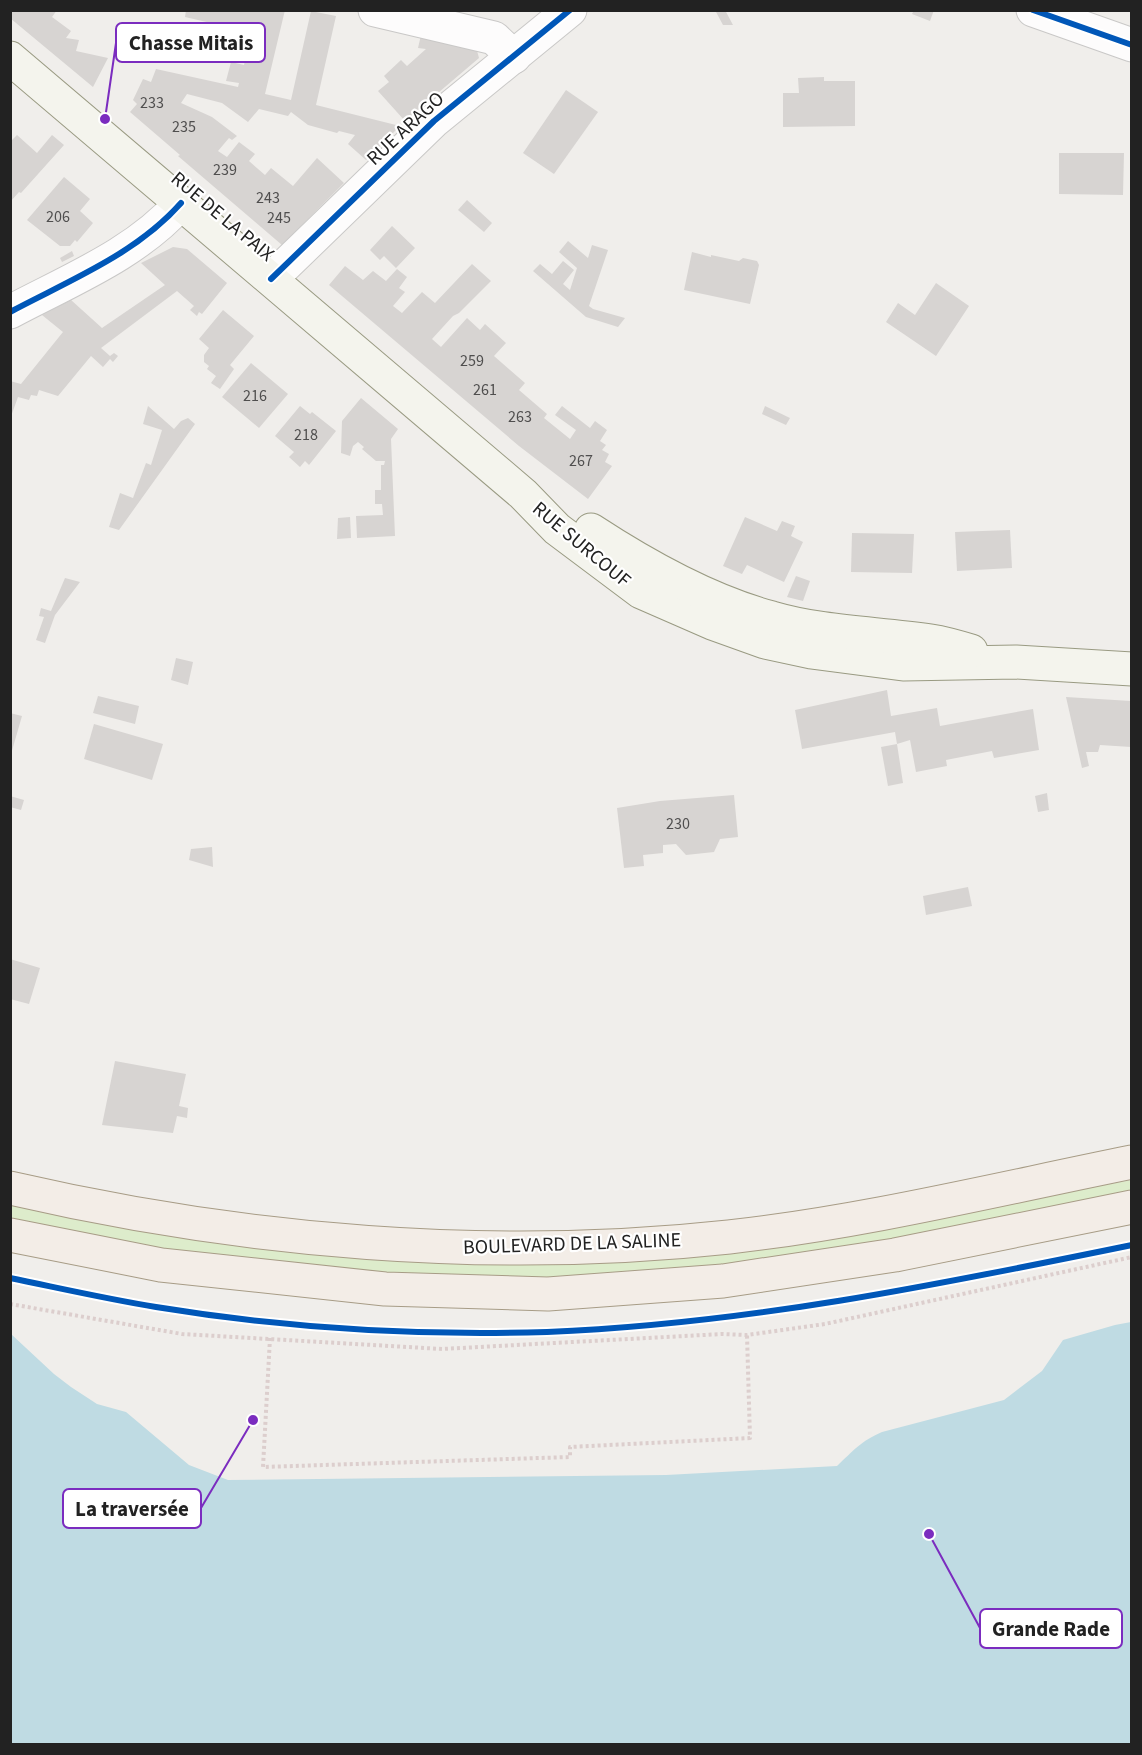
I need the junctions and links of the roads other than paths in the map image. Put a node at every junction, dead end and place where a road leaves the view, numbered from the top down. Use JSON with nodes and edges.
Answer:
{"nodes":[{"id":1,"x":375,"y":10,"type":"edge"},
{"id":2,"x":570,"y":10,"type":"edge"},
{"id":3,"x":1034,"y":10,"type":"edge"},
{"id":4,"x":1131,"y":45,"type":"edge"},
{"id":5,"x":514,"y":57,"type":"junction"},
{"id":6,"x":10,"y":58,"type":"edge"},
{"id":7,"x":181,"y":203,"type":"junction"},
{"id":8,"x":271,"y":279,"type":"junction"},
{"id":9,"x":10,"y":312,"type":"edge"},
{"id":10,"x":523,"y":494,"type":"joint"},
{"id":11,"x":1131,"y":669,"type":"edge"},
{"id":12,"x":1131,"y":1162,"type":"edge"},
{"id":13,"x":10,"y":1188,"type":"edge"},
{"id":14,"x":1131,"y":1207,"type":"edge"},
{"id":15,"x":10,"y":1235,"type":"edge"}],
"edges":[{"from":1,"to":5,"type":"street"},
{"from":2,"to":5,"type":"street","name":"RUE ARAGO"},
{"from":3,"to":4,"type":"street"},
{"from":5,"to":8,"type":"street","name":"RUE ARAGO"},
{"from":6,"to":7,"type":"main road","name":"RUE DE LA PAIX"},
{"from":7,"to":8,"type":"main road","name":"RUE DE LA PAIX"},
{"from":7,"to":9,"type":"street"},
{"from":8,"to":10,"type":"main road","name":"RUE DE LA PAIX"},
{"from":10,"to":11,"type":"main road","name":"RUE SURCOUF"},
{"from":12,"to":13,"type":"main road","name":"BOULEVARD DE LA SALINE"},
{"from":14,"to":15,"type":"main road"}]}
